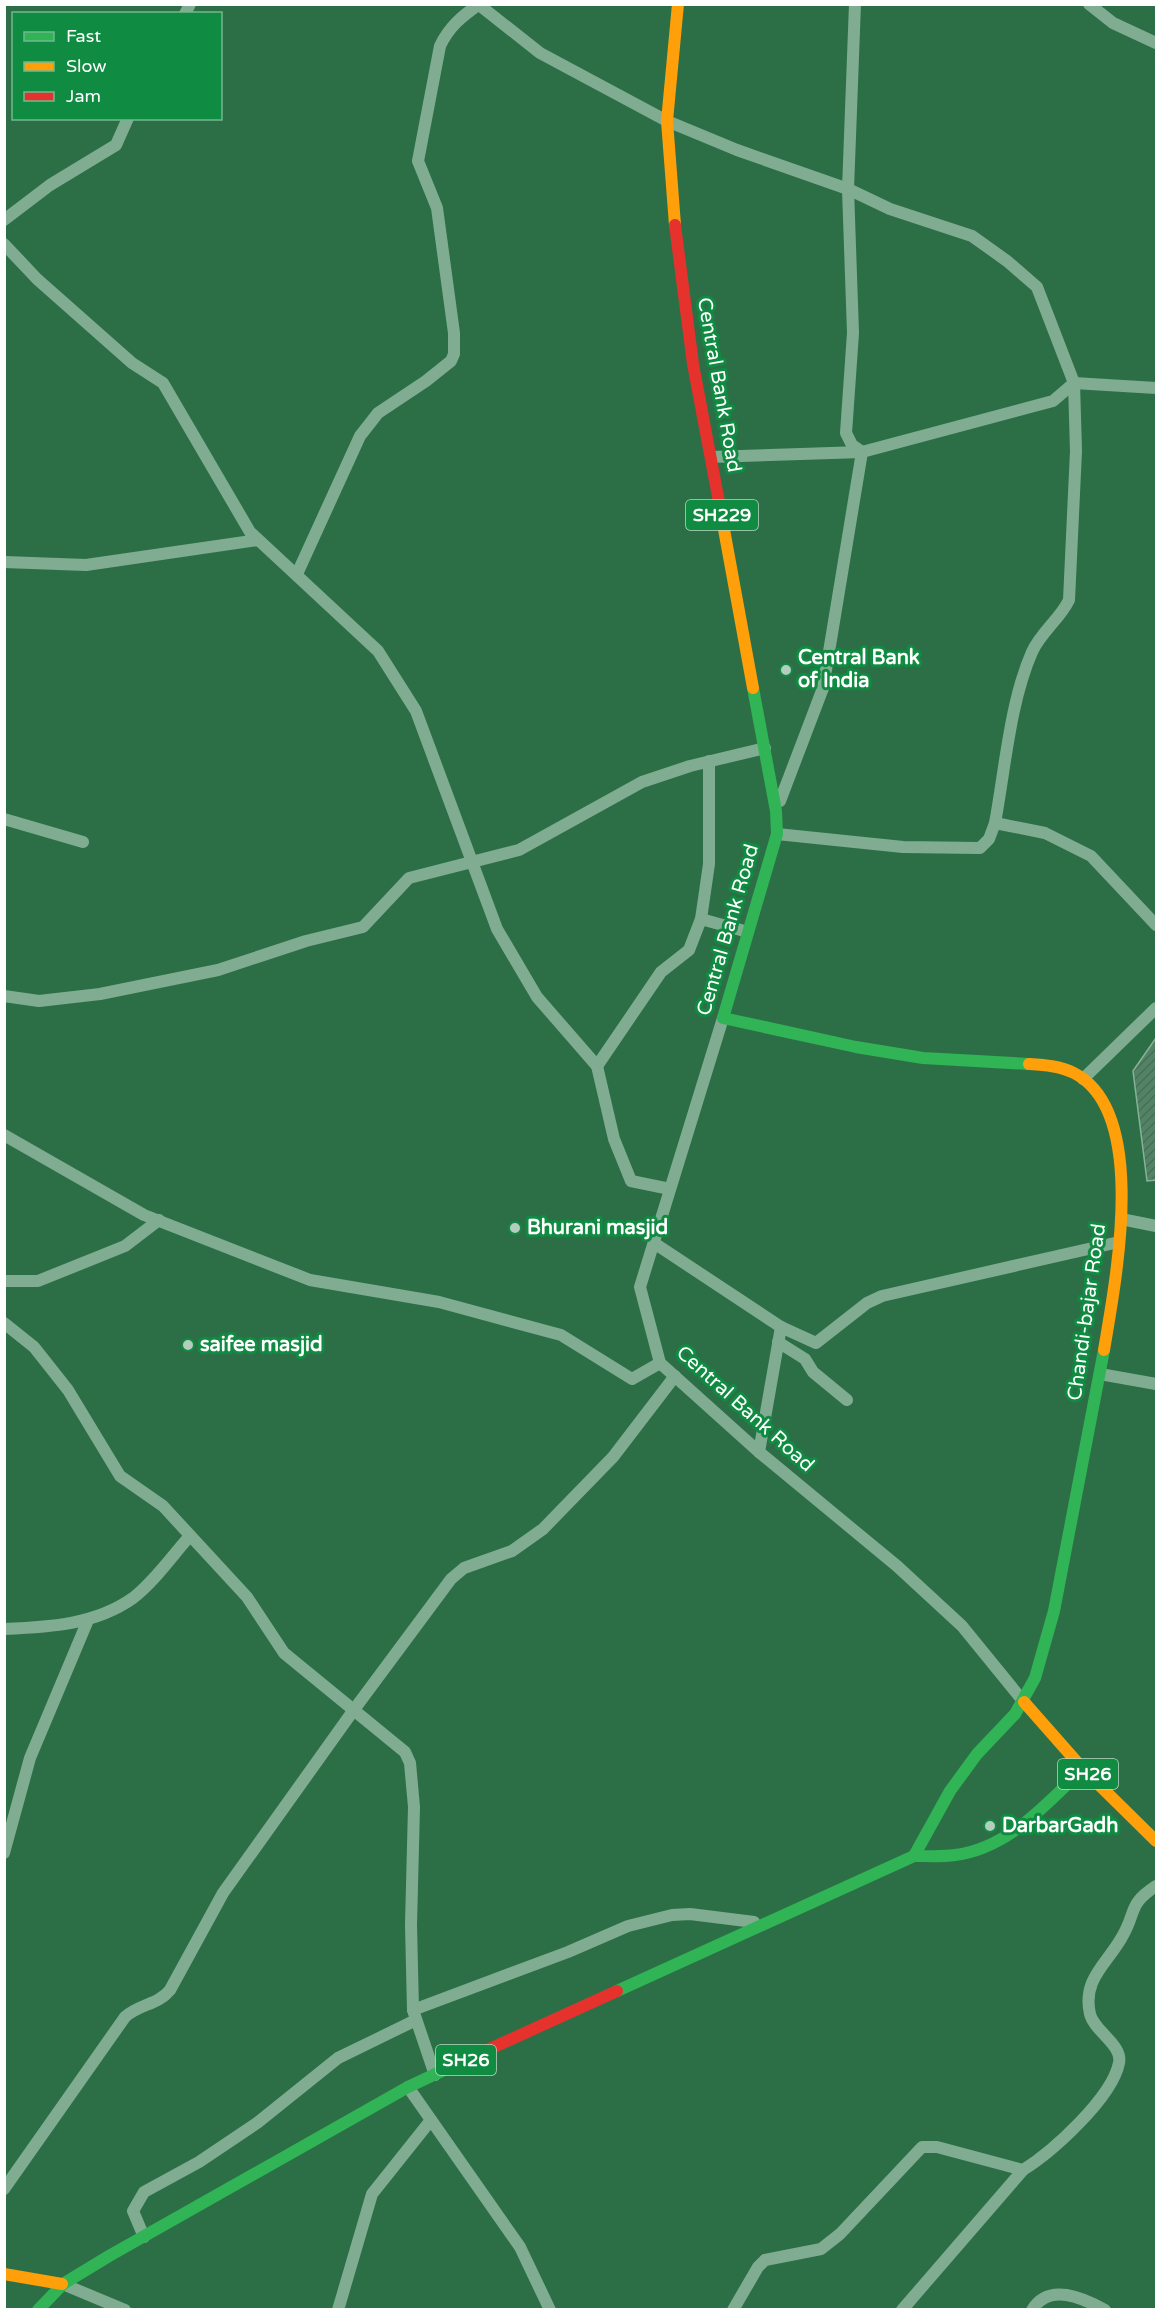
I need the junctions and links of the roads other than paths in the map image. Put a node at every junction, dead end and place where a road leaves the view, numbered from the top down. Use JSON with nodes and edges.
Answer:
{"nodes":[{"id":1,"x":678,"y":4,"type":"edge"},
{"id":2,"x":855,"y":4,"type":"edge"},
{"id":3,"x":1089,"y":4,"type":"edge"},
{"id":4,"x":478,"y":5,"type":"edge"},
{"id":5,"x":1156,"y":43,"type":"edge"},
{"id":6,"x":127,"y":120,"type":"edge"},
{"id":7,"x":667,"y":120,"type":"junction"},
{"id":8,"x":848,"y":189,"type":"junction"},
{"id":9,"x":4,"y":220,"type":"edge"},
{"id":10,"x":4,"y":244,"type":"edge"},
{"id":11,"x":1074,"y":382,"type":"junction"},
{"id":12,"x":1156,"y":388,"type":"edge"},
{"id":13,"x":862,"y":452,"type":"junction"},
{"id":14,"x":711,"y":457,"type":"junction"},
{"id":15,"x":258,"y":540,"type":"junction"},
{"id":16,"x":4,"y":562,"type":"edge"},
{"id":17,"x":297,"y":574,"type":"junction"},
{"id":18,"x":766,"y":748,"type":"junction"},
{"id":19,"x":709,"y":761,"type":"junction"},
{"id":20,"x":776,"y":811,"type":"junction"},
{"id":21,"x":4,"y":819,"type":"edge"},
{"id":22,"x":995,"y":822,"type":"junction"},
{"id":23,"x":777,"y":834,"type":"junction"},
{"id":24,"x":83,"y":842,"type":"dead end"},
{"id":25,"x":473,"y":862,"type":"junction"},
{"id":26,"x":701,"y":919,"type":"junction"},
{"id":27,"x":1156,"y":925,"type":"edge"},
{"id":28,"x":748,"y":932,"type":"junction"},
{"id":29,"x":4,"y":996,"type":"edge"},
{"id":30,"x":1156,"y":1008,"type":"edge"},
{"id":31,"x":723,"y":1018,"type":"junction"},
{"id":32,"x":597,"y":1066,"type":"junction"},
{"id":33,"x":1083,"y":1079,"type":"junction"},
{"id":34,"x":4,"y":1135,"type":"edge"},
{"id":35,"x":670,"y":1189,"type":"junction"},
{"id":36,"x":1120,"y":1219,"type":"junction"},
{"id":37,"x":159,"y":1220,"type":"junction"},
{"id":38,"x":1156,"y":1226,"type":"edge"},
{"id":39,"x":1119,"y":1242,"type":"junction"},
{"id":40,"x":654,"y":1243,"type":"junction"},
{"id":41,"x":4,"y":1281,"type":"edge"},
{"id":42,"x":4,"y":1323,"type":"edge"},
{"id":43,"x":782,"y":1327,"type":"junction"},
{"id":44,"x":778,"y":1342,"type":"junction"},
{"id":45,"x":660,"y":1363,"type":"junction"},
{"id":46,"x":1100,"y":1374,"type":"junction"},
{"id":47,"x":675,"y":1376,"type":"junction"},
{"id":48,"x":1156,"y":1384,"type":"edge"},
{"id":49,"x":847,"y":1400,"type":"dead end"},
{"id":50,"x":759,"y":1452,"type":"junction"},
{"id":51,"x":189,"y":1537,"type":"junction"},
{"id":52,"x":88,"y":1620,"type":"junction"},
{"id":53,"x":4,"y":1629,"type":"edge"},
{"id":54,"x":1023,"y":1702,"type":"junction"},
{"id":55,"x":352,"y":1711,"type":"junction"},
{"id":56,"x":1083,"y":1769,"type":"junction"},
{"id":57,"x":1156,"y":1841,"type":"edge"},
{"id":58,"x":4,"y":1853,"type":"edge"},
{"id":59,"x":914,"y":1856,"type":"junction"},
{"id":60,"x":1156,"y":1886,"type":"edge"},
{"id":61,"x":760,"y":1923,"type":"junction"},
{"id":62,"x":415,"y":2015,"type":"junction"},
{"id":63,"x":435,"y":2075,"type":"junction"},
{"id":64,"x":408,"y":2087,"type":"junction"},
{"id":65,"x":431,"y":2120,"type":"junction"},
{"id":66,"x":1023,"y":2170,"type":"junction"},
{"id":67,"x":4,"y":2189,"type":"edge"},
{"id":68,"x":144,"y":2237,"type":"junction"},
{"id":69,"x":4,"y":2274,"type":"edge"},
{"id":70,"x":63,"y":2284,"type":"junction"},
{"id":71,"x":39,"y":2308,"type":"edge"},
{"id":72,"x":125,"y":2310,"type":"edge"},
{"id":73,"x":338,"y":2310,"type":"edge"},
{"id":74,"x":550,"y":2310,"type":"edge"},
{"id":75,"x":733,"y":2310,"type":"edge"},
{"id":76,"x":902,"y":2310,"type":"edge"},
{"id":77,"x":1032,"y":2310,"type":"edge"},
{"id":78,"x":1105,"y":2310,"type":"edge"}],
"edges":[{"from":1,"to":7,"type":"main road","name":"Central Bank Road","number":"SH229"},
{"from":2,"to":8,"type":"street"},
{"from":3,"to":5,"type":"street"},
{"from":4,"to":7,"type":"street"},
{"from":4,"to":17,"type":"street"},
{"from":6,"to":9,"type":"street"},
{"from":7,"to":8,"type":"street"},
{"from":7,"to":14,"type":"main road","name":"Central Bank Road","number":"SH229"},
{"from":8,"to":11,"type":"street"},
{"from":8,"to":13,"type":"street"},
{"from":10,"to":15,"type":"street"},
{"from":11,"to":12,"type":"street"},
{"from":11,"to":13,"type":"street"},
{"from":11,"to":22,"type":"street"},
{"from":13,"to":14,"type":"street"},
{"from":13,"to":20,"type":"street"},
{"from":14,"to":18,"type":"main road","name":"Central Bank Road","number":"SH229"},
{"from":15,"to":16,"type":"street"},
{"from":15,"to":17,"type":"street"},
{"from":17,"to":25,"type":"street"},
{"from":18,"to":19,"type":"street"},
{"from":18,"to":20,"type":"main road","name":"Central Bank Road","number":"SH229"},
{"from":19,"to":25,"type":"street"},
{"from":19,"to":26,"type":"street"},
{"from":20,"to":23,"type":"main road","name":"Central Bank Road","number":"SH229"},
{"from":21,"to":24,"type":"street"},
{"from":22,"to":23,"type":"street"},
{"from":22,"to":27,"type":"street"},
{"from":23,"to":28,"type":"main road","name":"Central Bank Road","number":"SH229"},
{"from":25,"to":29,"type":"street"},
{"from":25,"to":32,"type":"street"},
{"from":26,"to":28,"type":"street"},
{"from":26,"to":32,"type":"street"},
{"from":28,"to":31,"type":"main road","name":"Central Bank Road","number":"SH229"},
{"from":30,"to":33,"type":"street"},
{"from":31,"to":33,"type":"main road"},
{"from":31,"to":35,"type":"street","name":"Central Bank Road"},
{"from":32,"to":35,"type":"street"},
{"from":33,"to":36,"type":"main road","name":"Chandi-bajar Road"},
{"from":34,"to":37,"type":"street"},
{"from":35,"to":40,"type":"street","name":"Central Bank Road"},
{"from":36,"to":38,"type":"street"},
{"from":36,"to":39,"type":"main road","name":"Chandi-bajar Road"},
{"from":37,"to":41,"type":"street"},
{"from":37,"to":45,"type":"street"},
{"from":39,"to":43,"type":"street"},
{"from":39,"to":46,"type":"main road","name":"Chandi-bajar Road"},
{"from":40,"to":43,"type":"street"},
{"from":40,"to":45,"type":"street","name":"Central Bank Road"},
{"from":42,"to":51,"type":"street"},
{"from":43,"to":44,"type":"street"},
{"from":44,"to":49,"type":"street"},
{"from":44,"to":50,"type":"street"},
{"from":45,"to":47,"type":"street","name":"Central Bank Road"},
{"from":46,"to":48,"type":"street"},
{"from":46,"to":54,"type":"main road","name":"Chandi-bajar Road"},
{"from":47,"to":50,"type":"street","name":"Central Bank Road"},
{"from":47,"to":55,"type":"street"},
{"from":50,"to":54,"type":"street","name":"Central Bank Road"},
{"from":51,"to":52,"type":"street"},
{"from":51,"to":55,"type":"street"},
{"from":52,"to":53,"type":"street"},
{"from":52,"to":58,"type":"street"},
{"from":54,"to":56,"type":"main road","number":"SH26"},
{"from":54,"to":59,"type":"main road","name":"Chandi-bajar Road"},
{"from":55,"to":62,"type":"street"},
{"from":55,"to":67,"type":"street"},
{"from":56,"to":57,"type":"main road","number":"SH26"},
{"from":56,"to":59,"type":"main road","number":"SH26"},
{"from":59,"to":61,"type":"main road","number":"SH26"},
{"from":60,"to":66,"type":"street"},
{"from":61,"to":62,"type":"street"},
{"from":61,"to":63,"type":"main road","number":"SH26"},
{"from":62,"to":63,"type":"street"},
{"from":62,"to":68,"type":"street"},
{"from":63,"to":64,"type":"main road","number":"SH26"},
{"from":64,"to":65,"type":"street"},
{"from":64,"to":68,"type":"main road","number":"SH26"},
{"from":65,"to":73,"type":"street"},
{"from":65,"to":74,"type":"street"},
{"from":66,"to":75,"type":"street"},
{"from":66,"to":76,"type":"street"},
{"from":68,"to":70,"type":"main road","number":"SH26"},
{"from":69,"to":70,"type":"main road"},
{"from":70,"to":71,"type":"main road","number":"SH26"},
{"from":70,"to":72,"type":"street"},
{"from":77,"to":78,"type":"street"}]}
